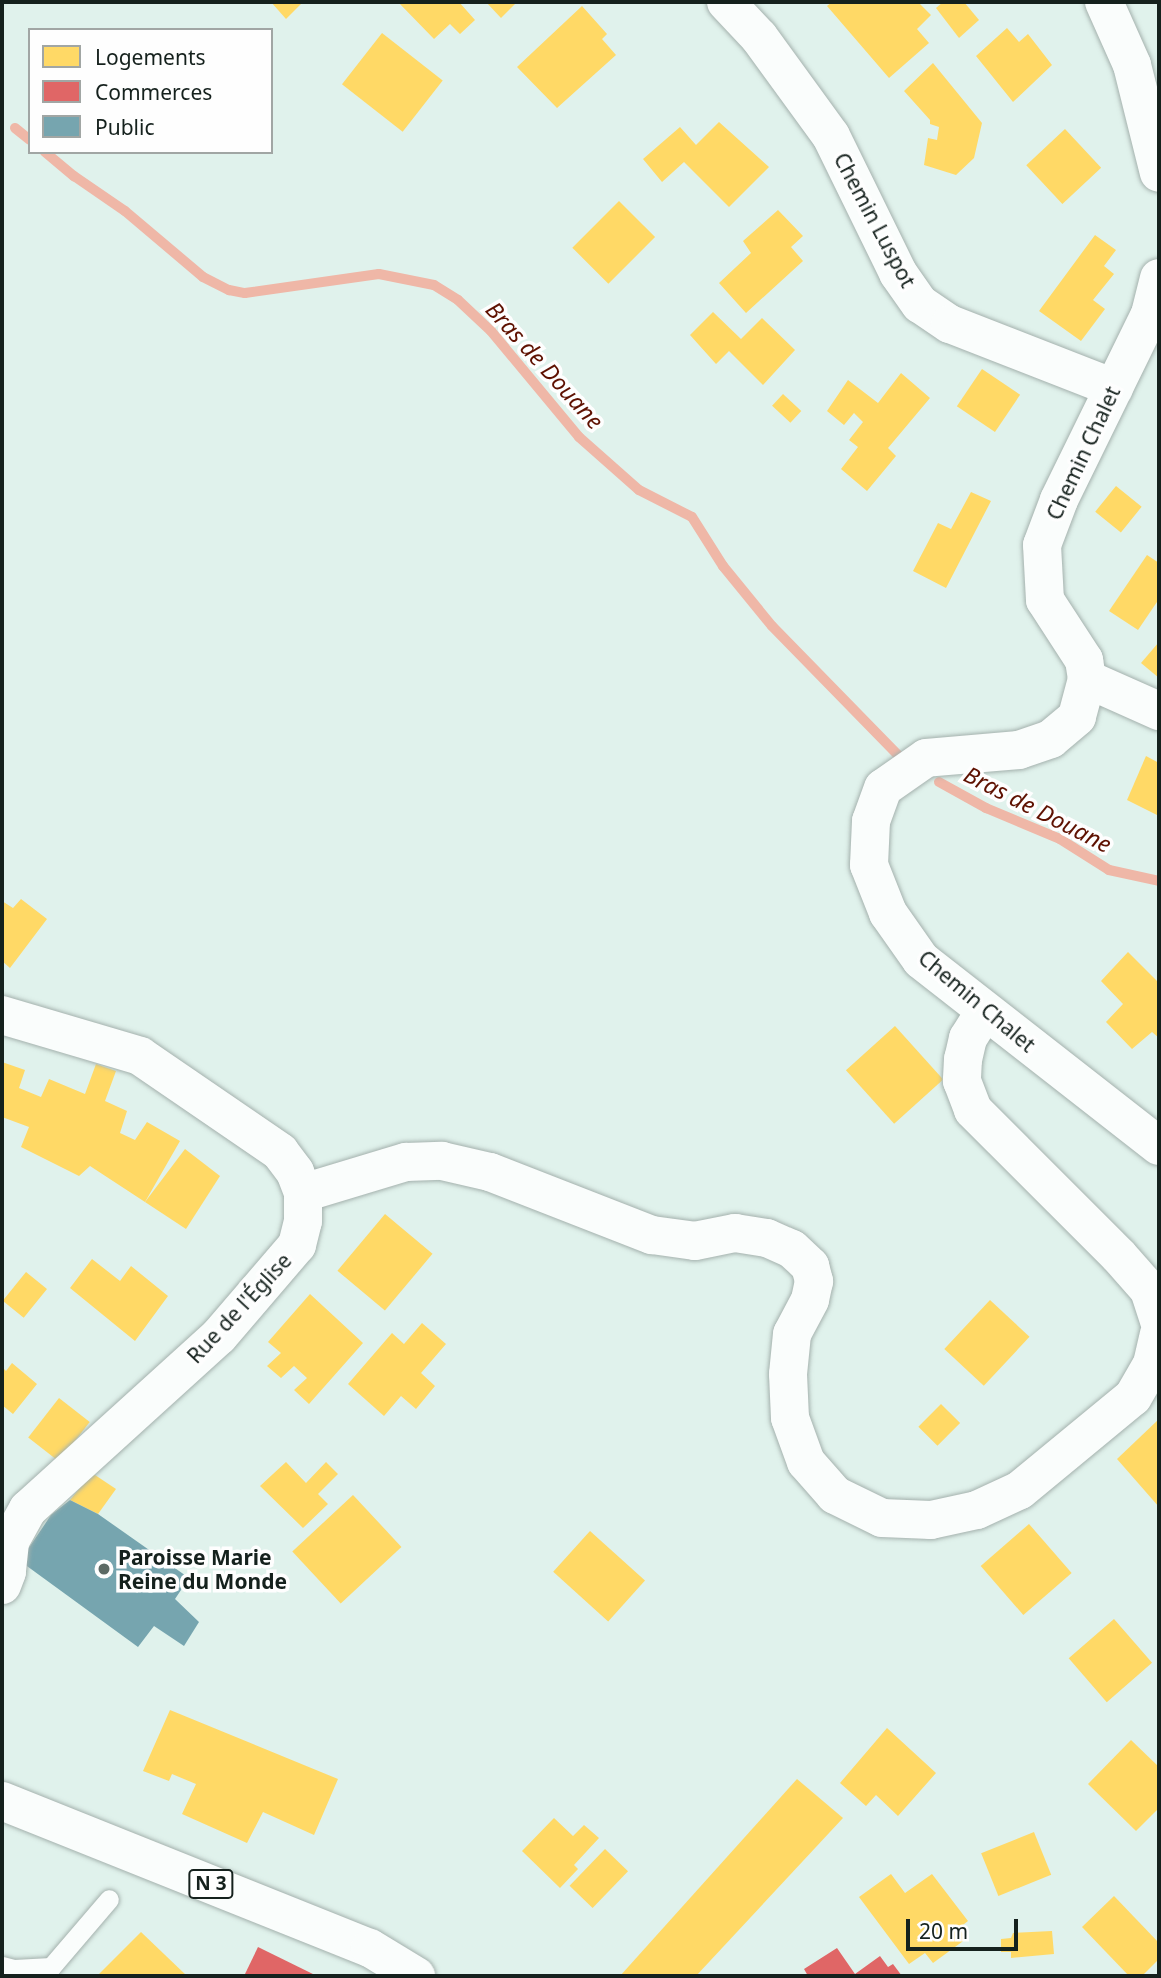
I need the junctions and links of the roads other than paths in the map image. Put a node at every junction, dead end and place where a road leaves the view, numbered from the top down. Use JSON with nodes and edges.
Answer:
{"nodes":[{"id":1,"x":726,"y":2,"type":"edge"},
{"id":2,"x":1104,"y":2,"type":"edge"},
{"id":3,"x":1159,"y":173,"type":"edge"},
{"id":4,"x":1159,"y":278,"type":"edge"},
{"id":5,"x":1114,"y":388,"type":"junction"},
{"id":6,"x":1087,"y":678,"type":"junction"},
{"id":7,"x":1159,"y":711,"type":"edge"},
{"id":8,"x":985,"y":1011,"type":"junction"},
{"id":9,"x":2,"y":1015,"type":"edge"},
{"id":10,"x":1159,"y":1146,"type":"edge"},
{"id":11,"x":303,"y":1192,"type":"junction"},
{"id":12,"x":1159,"y":1320,"type":"edge"},
{"id":13,"x":1159,"y":1334,"type":"edge"},
{"id":14,"x":2,"y":1584,"type":"edge"},
{"id":15,"x":2,"y":1801,"type":"edge"},
{"id":16,"x":109,"y":1899,"type":"dead end"},
{"id":17,"x":2,"y":1966,"type":"edge"},
{"id":18,"x":59,"y":1971,"type":"edge"},
{"id":19,"x":416,"y":1976,"type":"edge"}],
"edges":[{"from":1,"to":5,"type":"street","name":"Chemin Luspot"},
{"from":2,"to":3,"type":"street"},
{"from":4,"to":5,"type":"street","name":"Chemin Chalet"},
{"from":5,"to":6,"type":"street","name":"Chemin Chalet"},
{"from":6,"to":7,"type":"street"},
{"from":6,"to":8,"type":"street","name":"Chemin Chalet"},
{"from":8,"to":10,"type":"street","name":"Chemin Chalet"},
{"from":8,"to":12,"type":"street"},
{"from":9,"to":11,"type":"street","name":"Rue de l'Église"},
{"from":11,"to":13,"type":"street"},
{"from":11,"to":14,"type":"street","name":"Rue de l'Église"},
{"from":15,"to":19,"type":"street","number":"N 3"},
{"from":16,"to":18,"type":"lane"},
{"from":17,"to":18,"type":"lane"}]}
